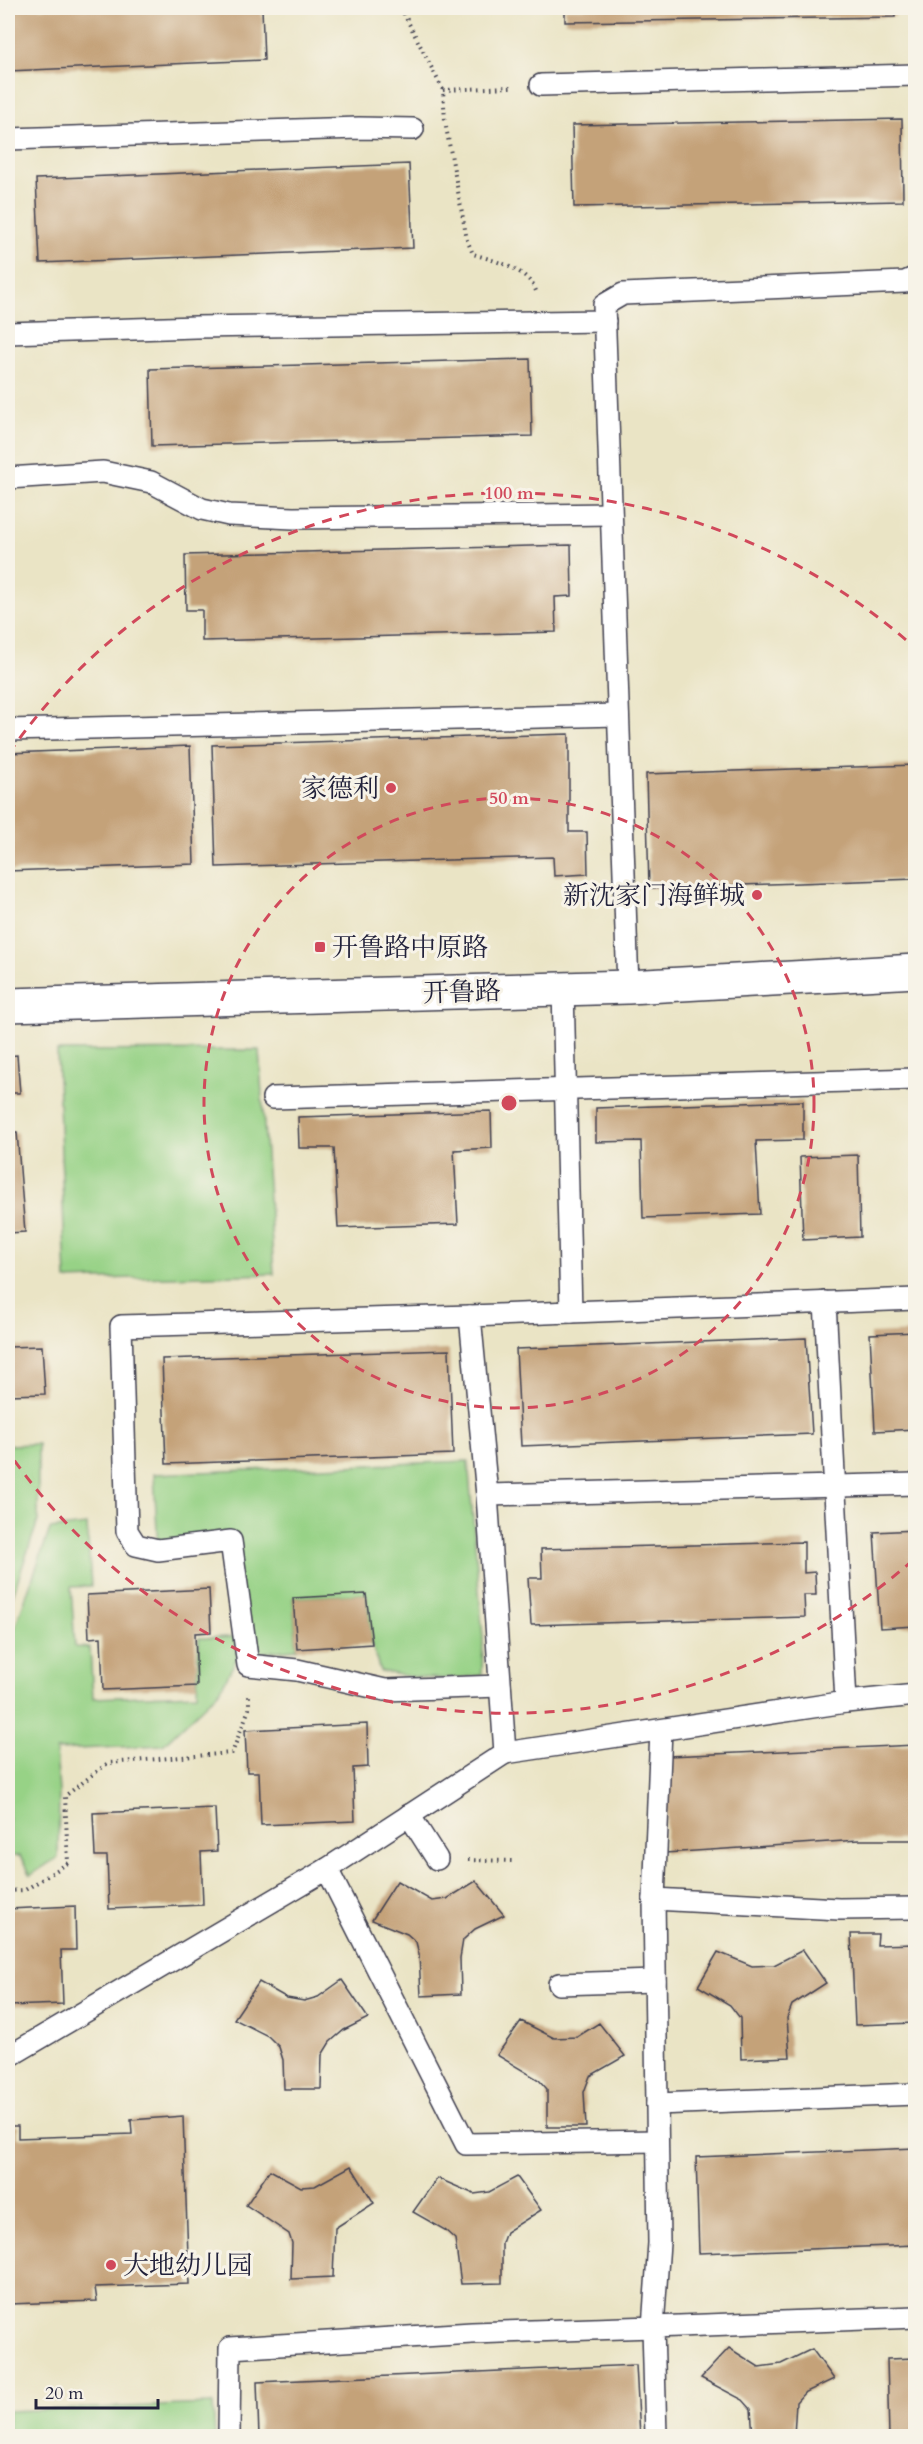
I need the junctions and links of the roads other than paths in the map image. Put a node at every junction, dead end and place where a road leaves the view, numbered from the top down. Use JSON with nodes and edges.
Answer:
{"nodes":[{"id":1,"x":915,"y":75,"type":"edge"},
{"id":2,"x":541,"y":85,"type":"road end"},
{"id":3,"x":413,"y":129,"type":"dead end"},
{"id":4,"x":8,"y":138,"type":"edge"},
{"id":5,"x":915,"y":277,"type":"edge"},
{"id":6,"x":605,"y":321,"type":"junction"},
{"id":7,"x":8,"y":333,"type":"edge"},
{"id":8,"x":8,"y":478,"type":"edge"},
{"id":9,"x":611,"y":514,"type":"junction"},
{"id":10,"x":618,"y":715,"type":"junction"},
{"id":11,"x":8,"y":730,"type":"edge"},
{"id":12,"x":915,"y":971,"type":"edge"},
{"id":13,"x":628,"y":987,"type":"junction"},
{"id":14,"x":563,"y":989,"type":"junction"},
{"id":15,"x":8,"y":1005,"type":"edge"},
{"id":16,"x":915,"y":1079,"type":"edge"},
{"id":17,"x":567,"y":1089,"type":"junction"},
{"id":18,"x":273,"y":1098,"type":"dead end"},
{"id":19,"x":915,"y":1299,"type":"edge"},
{"id":20,"x":825,"y":1302,"type":"junction"},
{"id":21,"x":571,"y":1312,"type":"junction"},
{"id":22,"x":470,"y":1316,"type":"junction"},
{"id":23,"x":915,"y":1484,"type":"edge"},
{"id":24,"x":837,"y":1486,"type":"junction"},
{"id":25,"x":487,"y":1495,"type":"junction"},
{"id":26,"x":500,"y":1686,"type":"junction"},
{"id":27,"x":915,"y":1695,"type":"edge"},
{"id":28,"x":846,"y":1702,"type":"junction"},
{"id":29,"x":661,"y":1730,"type":"junction"},
{"id":30,"x":505,"y":1753,"type":"junction"},
{"id":31,"x":409,"y":1815,"type":"junction"},
{"id":32,"x":437,"y":1859,"type":"road end"},
{"id":33,"x":327,"y":1869,"type":"junction"},
{"id":34,"x":654,"y":1899,"type":"junction"},
{"id":35,"x":915,"y":1908,"type":"edge"},
{"id":36,"x":655,"y":1982,"type":"junction"},
{"id":37,"x":559,"y":1984,"type":"dead end"},
{"id":38,"x":8,"y":2057,"type":"edge"},
{"id":39,"x":915,"y":2094,"type":"edge"},
{"id":40,"x":657,"y":2104,"type":"junction"},
{"id":41,"x":657,"y":2140,"type":"junction"},
{"id":42,"x":915,"y":2317,"type":"edge"},
{"id":43,"x":653,"y":2327,"type":"junction"},
{"id":44,"x":229,"y":2436,"type":"edge"},
{"id":45,"x":656,"y":2436,"type":"edge"}],
"edges":[{"from":1,"to":2,"type":"lane"},
{"from":3,"to":4,"type":"lane"},
{"from":5,"to":6,"type":"lane"},
{"from":6,"to":7,"type":"lane"},
{"from":6,"to":9,"type":"lane"},
{"from":8,"to":9,"type":"lane"},
{"from":9,"to":10,"type":"lane"},
{"from":10,"to":11,"type":"lane"},
{"from":10,"to":13,"type":"lane"},
{"from":12,"to":13,"type":"street","name":"开鲁路"},
{"from":13,"to":14,"type":"street","name":"开鲁路"},
{"from":14,"to":15,"type":"street","name":"开鲁路"},
{"from":14,"to":17,"type":"lane"},
{"from":16,"to":17,"type":"lane"},
{"from":17,"to":18,"type":"lane"},
{"from":17,"to":21,"type":"lane"},
{"from":19,"to":20,"type":"lane"},
{"from":20,"to":21,"type":"lane"},
{"from":20,"to":24,"type":"lane"},
{"from":21,"to":22,"type":"lane"},
{"from":22,"to":25,"type":"lane"},
{"from":22,"to":26,"type":"lane"},
{"from":23,"to":24,"type":"lane"},
{"from":24,"to":25,"type":"lane"},
{"from":24,"to":28,"type":"lane"},
{"from":25,"to":26,"type":"lane"},
{"from":26,"to":30,"type":"lane"},
{"from":27,"to":28,"type":"lane"},
{"from":28,"to":29,"type":"lane"},
{"from":29,"to":30,"type":"lane"},
{"from":29,"to":34,"type":"lane"},
{"from":30,"to":31,"type":"lane"},
{"from":31,"to":32,"type":"lane"},
{"from":31,"to":33,"type":"lane"},
{"from":33,"to":38,"type":"lane"},
{"from":33,"to":41,"type":"lane"},
{"from":34,"to":35,"type":"lane"},
{"from":34,"to":36,"type":"lane"},
{"from":36,"to":37,"type":"lane"},
{"from":36,"to":40,"type":"lane"},
{"from":39,"to":40,"type":"lane"},
{"from":40,"to":41,"type":"lane"},
{"from":41,"to":43,"type":"lane"},
{"from":42,"to":43,"type":"lane"},
{"from":43,"to":44,"type":"lane"},
{"from":43,"to":45,"type":"lane"}]}
